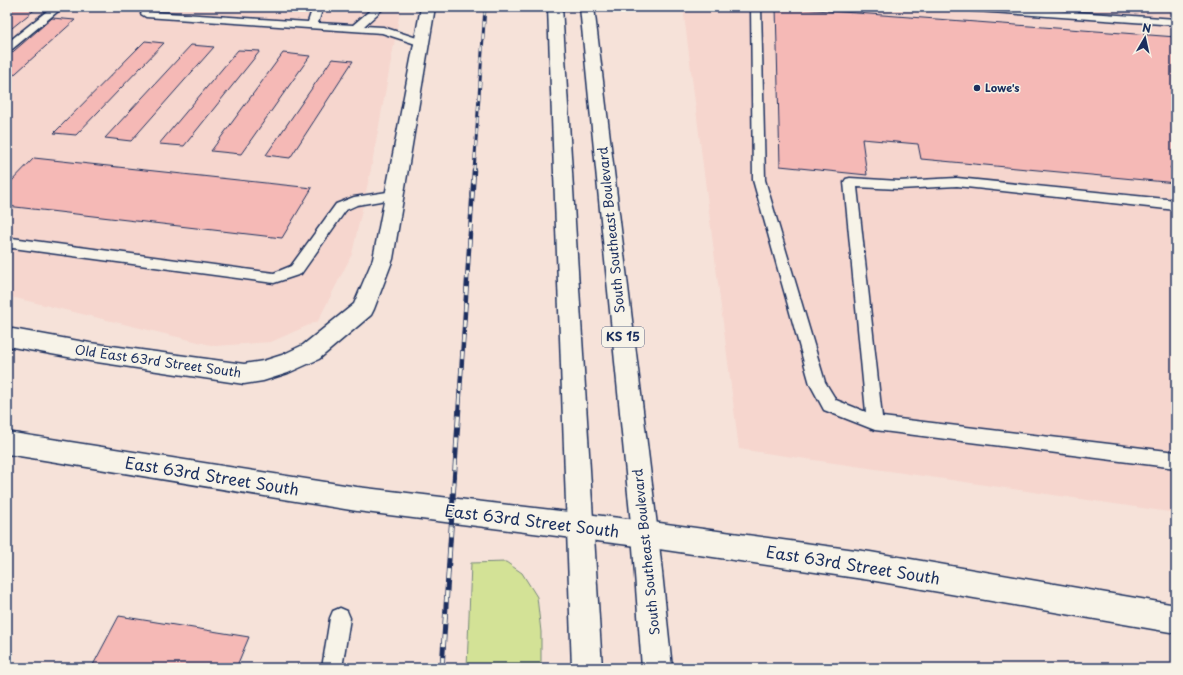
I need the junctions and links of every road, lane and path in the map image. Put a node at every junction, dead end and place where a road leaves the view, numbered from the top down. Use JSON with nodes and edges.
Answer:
{"nodes":[{"id":1,"x":58,"y":7,"type":"edge"},
{"id":2,"x":150,"y":7,"type":"edge"},
{"id":3,"x":318,"y":7,"type":"edge"},
{"id":4,"x":380,"y":7,"type":"edge"},
{"id":5,"x":555,"y":7,"type":"edge"},
{"id":6,"x":587,"y":7,"type":"edge"},
{"id":7,"x":756,"y":7,"type":"edge"},
{"id":8,"x":962,"y":7,"type":"edge"},
{"id":9,"x":428,"y":8,"type":"edge"},
{"id":10,"x":1176,"y":22,"type":"edge"},
{"id":11,"x":312,"y":25,"type":"junction"},
{"id":12,"x":356,"y":28,"type":"junction"},
{"id":13,"x":422,"y":43,"type":"junction"},
{"id":14,"x":7,"y":48,"type":"edge"},
{"id":15,"x":394,"y":195,"type":"junction"},
{"id":16,"x":1176,"y":205,"type":"edge"},
{"id":17,"x":7,"y":244,"type":"edge"},
{"id":18,"x":7,"y":337,"type":"edge"},
{"id":19,"x":875,"y":423,"type":"junction"},
{"id":20,"x":7,"y":443,"type":"edge"},
{"id":21,"x":1176,"y":460,"type":"edge"},
{"id":22,"x":581,"y":527,"type":"junction"},
{"id":23,"x":645,"y":534,"type":"junction"},
{"id":24,"x":340,"y":618,"type":"dead end"},
{"id":25,"x":1176,"y":619,"type":"edge"},
{"id":26,"x":332,"y":668,"type":"edge"},
{"id":27,"x":587,"y":668,"type":"edge"},
{"id":28,"x":657,"y":668,"type":"edge"}],
"edges":[{"from":1,"to":14,"type":"lane"},
{"from":2,"to":11,"type":"lane"},
{"from":3,"to":11,"type":"lane"},
{"from":4,"to":12,"type":"lane"},
{"from":5,"to":22,"type":"main road"},
{"from":6,"to":23,"type":"main road","name":"South Southeast Boulevard","number":"KS 15"},
{"from":7,"to":19,"type":"lane"},
{"from":8,"to":10,"type":"lane"},
{"from":9,"to":13,"type":"main road"},
{"from":11,"to":12,"type":"lane"},
{"from":12,"to":13,"type":"lane"},
{"from":13,"to":15,"type":"main road"},
{"from":15,"to":17,"type":"lane"},
{"from":15,"to":18,"type":"main road","name":"Old East 63rd Street South"},
{"from":16,"to":19,"type":"lane"},
{"from":19,"to":21,"type":"lane"},
{"from":20,"to":22,"type":"main road","name":"East 63rd Street South"},
{"from":22,"to":23,"type":"main road","name":"East 63rd Street South"},
{"from":22,"to":27,"type":"main road"},
{"from":23,"to":25,"type":"main road","name":"East 63rd Street South"},
{"from":23,"to":28,"type":"main road","name":"South Southeast Boulevard","number":"KS 15"},
{"from":24,"to":26,"type":"lane"}]}
